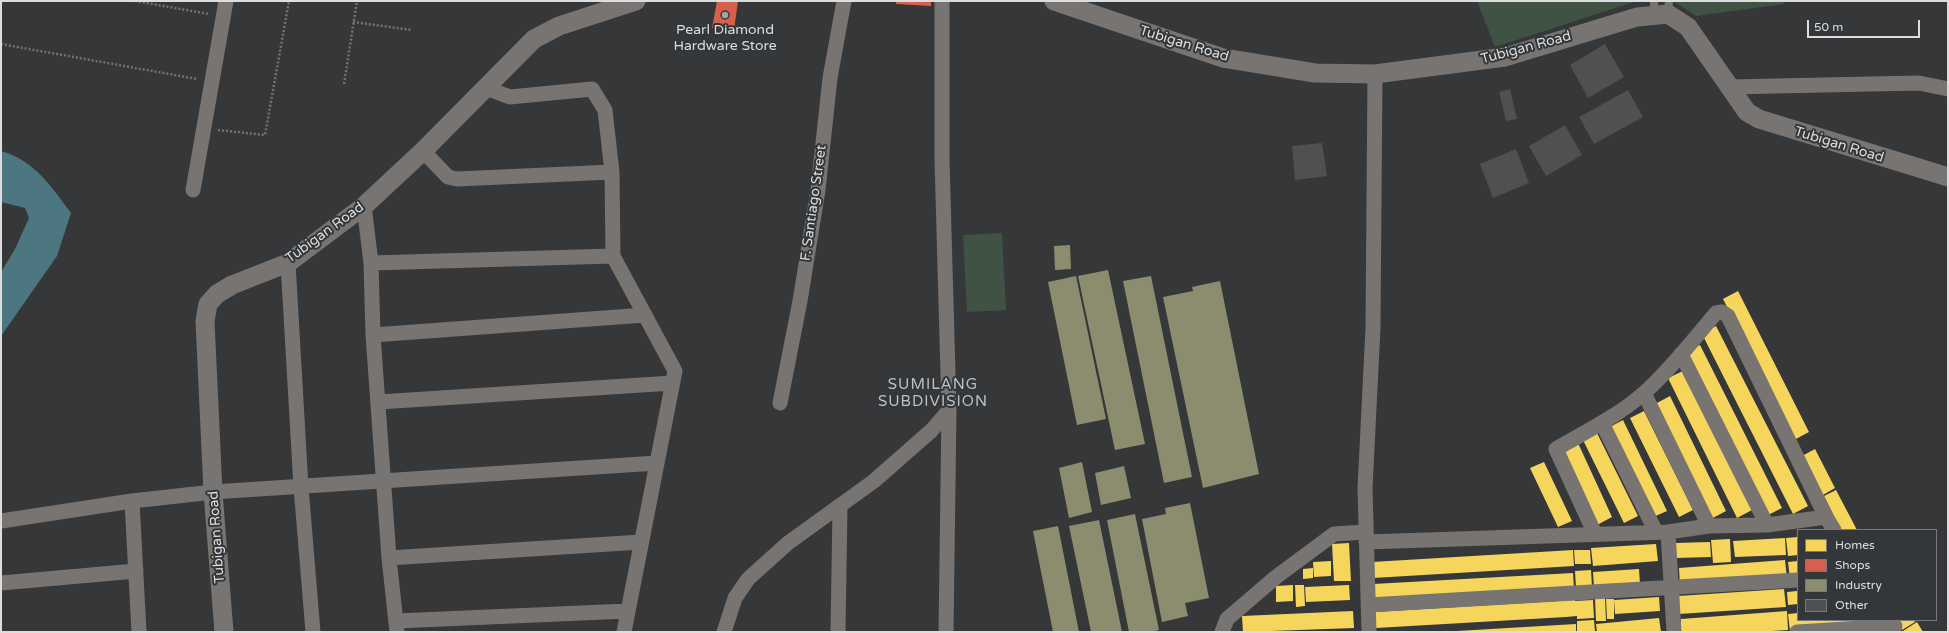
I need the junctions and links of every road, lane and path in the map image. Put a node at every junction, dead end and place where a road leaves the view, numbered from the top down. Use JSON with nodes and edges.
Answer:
{"nodes":[{"id":1,"x":136,"y":1,"type":"edge"},
{"id":2,"x":226,"y":1,"type":"edge"},
{"id":3,"x":289,"y":1,"type":"edge"},
{"id":4,"x":356,"y":1,"type":"edge"},
{"id":5,"x":636,"y":1,"type":"edge"},
{"id":6,"x":844,"y":1,"type":"edge"},
{"id":7,"x":942,"y":1,"type":"edge"},
{"id":8,"x":1054,"y":1,"type":"edge"},
{"id":9,"x":1661,"y":8,"type":"edge"},
{"id":10,"x":223,"y":17,"type":"junction"},
{"id":11,"x":353,"y":22,"type":"junction"},
{"id":12,"x":412,"y":30,"type":"dead end"},
{"id":13,"x":1,"y":44,"type":"edge"},
{"id":14,"x":1375,"y":74,"type":"junction"},
{"id":15,"x":212,"y":81,"type":"junction"},
{"id":16,"x":344,"y":84,"type":"dead end"},
{"id":17,"x":1729,"y":87,"type":"junction"},
{"id":18,"x":486,"y":88,"type":"junction"},
{"id":19,"x":1948,"y":89,"type":"edge"},
{"id":20,"x":203,"y":129,"type":"junction"},
{"id":21,"x":423,"y":151,"type":"junction"},
{"id":22,"x":612,"y":172,"type":"junction"},
{"id":23,"x":1948,"y":178,"type":"edge"},
{"id":24,"x":193,"y":190,"type":"dead end"},
{"id":25,"x":364,"y":206,"type":"junction"},
{"id":26,"x":613,"y":256,"type":"junction"},
{"id":27,"x":371,"y":262,"type":"junction"},
{"id":28,"x":288,"y":263,"type":"junction"},
{"id":29,"x":645,"y":315,"type":"junction"},
{"id":30,"x":373,"y":335,"type":"junction"},
{"id":31,"x":1681,"y":354,"type":"junction"},
{"id":32,"x":672,"y":383,"type":"junction"},
{"id":33,"x":1644,"y":393,"type":"junction"},
{"id":34,"x":379,"y":402,"type":"junction"},
{"id":35,"x":780,"y":403,"type":"dead end"},
{"id":36,"x":949,"y":410,"type":"junction"},
{"id":37,"x":1602,"y":423,"type":"junction"},
{"id":38,"x":657,"y":463,"type":"junction"},
{"id":39,"x":384,"y":481,"type":"junction"},
{"id":40,"x":301,"y":487,"type":"junction"},
{"id":41,"x":213,"y":492,"type":"junction"},
{"id":42,"x":132,"y":501,"type":"junction"},
{"id":43,"x":840,"y":506,"type":"junction"},
{"id":44,"x":1826,"y":517,"type":"junction"},
{"id":45,"x":1,"y":520,"type":"edge"},
{"id":46,"x":1767,"y":525,"type":"junction"},
{"id":47,"x":1709,"y":526,"type":"junction"},
{"id":48,"x":1833,"y":529,"type":"edge"},
{"id":49,"x":1662,"y":532,"type":"junction"},
{"id":50,"x":1595,"y":534,"type":"junction"},
{"id":51,"x":1365,"y":537,"type":"junction"},
{"id":52,"x":642,"y":542,"type":"junction"},
{"id":53,"x":389,"y":558,"type":"junction"},
{"id":54,"x":136,"y":571,"type":"junction"},
{"id":55,"x":1797,"y":580,"type":"edge"},
{"id":56,"x":1,"y":583,"type":"edge"},
{"id":57,"x":1671,"y":588,"type":"junction"},
{"id":58,"x":1368,"y":604,"type":"junction"},
{"id":59,"x":628,"y":611,"type":"junction"},
{"id":60,"x":1895,"y":626,"type":"edge"},
{"id":61,"x":396,"y":627,"type":"edge"},
{"id":62,"x":139,"y":632,"type":"edge"},
{"id":63,"x":224,"y":632,"type":"edge"},
{"id":64,"x":313,"y":632,"type":"edge"},
{"id":65,"x":624,"y":632,"type":"edge"},
{"id":66,"x":724,"y":632,"type":"edge"},
{"id":67,"x":838,"y":632,"type":"edge"},
{"id":68,"x":946,"y":632,"type":"edge"},
{"id":69,"x":1222,"y":632,"type":"edge"},
{"id":70,"x":1369,"y":632,"type":"edge"},
{"id":71,"x":1674,"y":632,"type":"edge"},
{"id":72,"x":1797,"y":632,"type":"edge"}],
"edges":[{"from":1,"to":10,"type":"path"},
{"from":2,"to":10,"type":"street"},
{"from":3,"to":20,"type":"path"},
{"from":4,"to":11,"type":"path"},
{"from":5,"to":18,"type":"street","name":"Tubigan Road"},
{"from":6,"to":35,"type":"street","name":"F. Santiago Street"},
{"from":7,"to":36,"type":"street"},
{"from":8,"to":14,"type":"street","name":"Tubigan Road"},
{"from":9,"to":14,"type":"street","name":"Tubigan Road"},
{"from":9,"to":17,"type":"street","name":"Tubigan Road"},
{"from":10,"to":15,"type":"street"},
{"from":11,"to":12,"type":"path"},
{"from":11,"to":16,"type":"path"},
{"from":13,"to":15,"type":"path"},
{"from":14,"to":51,"type":"street"},
{"from":15,"to":20,"type":"street"},
{"from":17,"to":19,"type":"street"},
{"from":17,"to":23,"type":"street","name":"Tubigan Road"},
{"from":18,"to":21,"type":"street","name":"Tubigan Road"},
{"from":18,"to":22,"type":"street"},
{"from":20,"to":24,"type":"street"},
{"from":21,"to":22,"type":"street"},
{"from":21,"to":25,"type":"street","name":"Tubigan Road"},
{"from":22,"to":26,"type":"street"},
{"from":25,"to":27,"type":"street"},
{"from":25,"to":28,"type":"street","name":"Tubigan Road"},
{"from":26,"to":27,"type":"street"},
{"from":26,"to":29,"type":"street"},
{"from":27,"to":30,"type":"street"},
{"from":28,"to":40,"type":"street"},
{"from":28,"to":41,"type":"street","name":"Tubigan Road"},
{"from":29,"to":30,"type":"street"},
{"from":29,"to":32,"type":"street"},
{"from":30,"to":34,"type":"street"},
{"from":31,"to":33,"type":"street"},
{"from":31,"to":44,"type":"street"},
{"from":31,"to":46,"type":"street"},
{"from":32,"to":34,"type":"street"},
{"from":32,"to":38,"type":"street"},
{"from":33,"to":37,"type":"street"},
{"from":33,"to":47,"type":"street"},
{"from":34,"to":39,"type":"street"},
{"from":36,"to":43,"type":"street"},
{"from":36,"to":68,"type":"street"},
{"from":37,"to":49,"type":"street"},
{"from":37,"to":50,"type":"street"},
{"from":38,"to":39,"type":"street"},
{"from":38,"to":52,"type":"street"},
{"from":39,"to":40,"type":"street"},
{"from":39,"to":53,"type":"street"},
{"from":40,"to":41,"type":"street"},
{"from":40,"to":64,"type":"street"},
{"from":41,"to":42,"type":"street"},
{"from":41,"to":63,"type":"street","name":"Tubigan Road"},
{"from":42,"to":45,"type":"street"},
{"from":42,"to":54,"type":"street"},
{"from":43,"to":66,"type":"street"},
{"from":43,"to":67,"type":"street"},
{"from":44,"to":46,"type":"street"},
{"from":44,"to":48,"type":"street"},
{"from":46,"to":47,"type":"street"},
{"from":47,"to":49,"type":"street"},
{"from":49,"to":50,"type":"street"},
{"from":49,"to":57,"type":"street"},
{"from":50,"to":51,"type":"street"},
{"from":51,"to":58,"type":"street"},
{"from":51,"to":69,"type":"street"},
{"from":52,"to":53,"type":"street"},
{"from":52,"to":59,"type":"street"},
{"from":53,"to":61,"type":"street"},
{"from":54,"to":56,"type":"street"},
{"from":54,"to":62,"type":"street"},
{"from":55,"to":57,"type":"street"},
{"from":57,"to":58,"type":"street"},
{"from":57,"to":71,"type":"street"},
{"from":58,"to":70,"type":"street"},
{"from":59,"to":61,"type":"street"},
{"from":59,"to":65,"type":"street"},
{"from":60,"to":72,"type":"street"}]}
